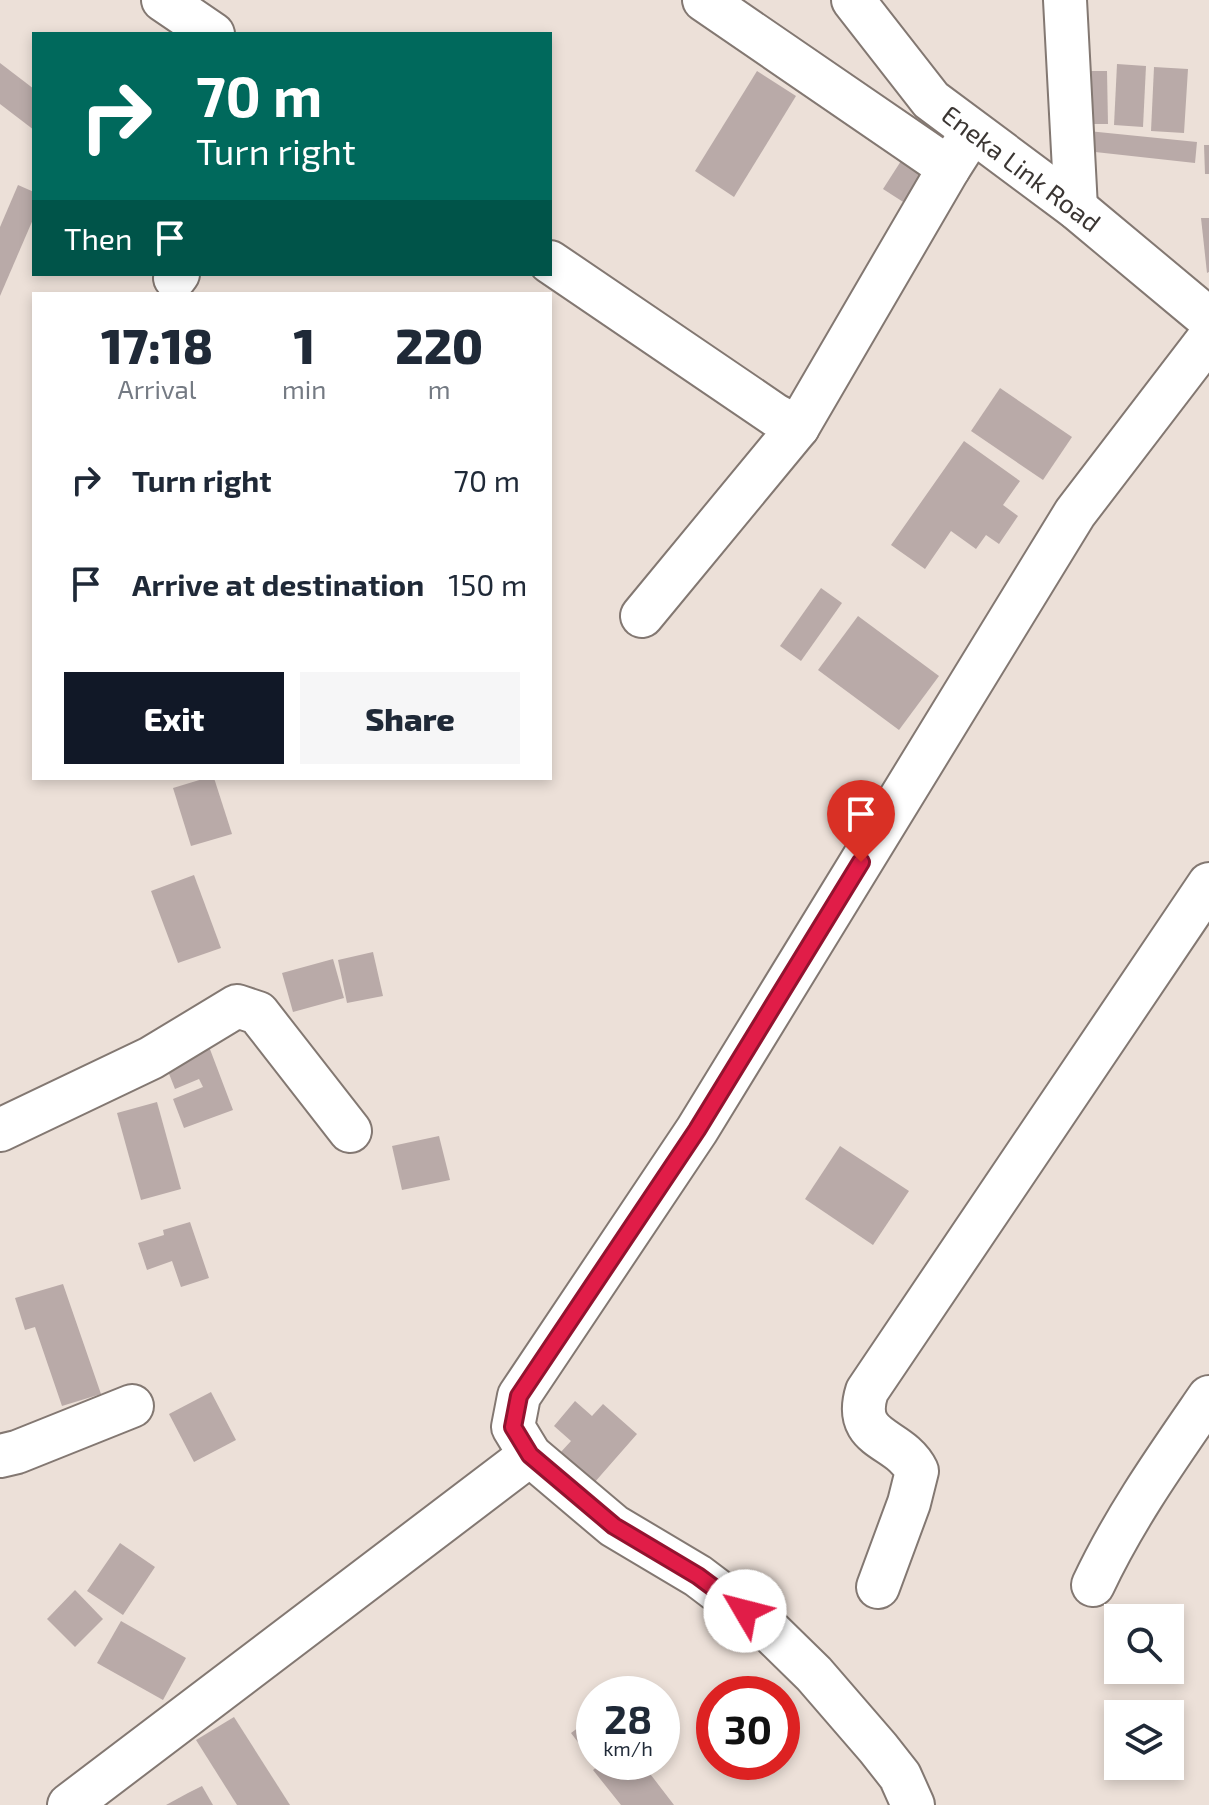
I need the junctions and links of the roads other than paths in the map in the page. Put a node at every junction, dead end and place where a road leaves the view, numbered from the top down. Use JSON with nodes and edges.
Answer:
{"nodes":[{"id":1,"x":163,"y":0,"type":"edge"},
{"id":2,"x":704,"y":0,"type":"edge"},
{"id":3,"x":853,"y":0,"type":"edge"},
{"id":4,"x":1065,"y":0,"type":"edge"},
{"id":5,"x":210,"y":32,"type":"edge"},
{"id":6,"x":972,"y":132,"type":"junction"},
{"id":7,"x":949,"y":168,"type":"junction"},
{"id":8,"x":1076,"y":208,"type":"junction"},
{"id":9,"x":552,"y":263,"type":"edge"},
{"id":10,"x":1209,"y":319,"type":"edge"},
{"id":11,"x":1209,"y":338,"type":"edge"},
{"id":12,"x":798,"y":427,"type":"junction"},
{"id":13,"x":642,"y":616,"type":"dead end"},
{"id":14,"x":1209,"y":884,"type":"edge"},
{"id":15,"x":0,"y":1130,"type":"edge"},
{"id":16,"x":350,"y":1131,"type":"dead end"},
{"id":17,"x":1209,"y":1397,"type":"edge"},
{"id":18,"x":132,"y":1406,"type":"dead end"},
{"id":19,"x":530,"y":1455,"type":"junction"},
{"id":20,"x":0,"y":1456,"type":"edge"},
{"id":21,"x":1093,"y":1585,"type":"dead end"},
{"id":22,"x":878,"y":1587,"type":"dead end"},
{"id":23,"x":69,"y":1805,"type":"edge"},
{"id":24,"x":913,"y":1805,"type":"edge"}],
"edges":[{"from":1,"to":5,"type":"street"},
{"from":2,"to":7,"type":"street"},
{"from":3,"to":6,"type":"street","name":"Eneka Link Road"},
{"from":4,"to":8,"type":"street"},
{"from":6,"to":7,"type":"street"},
{"from":6,"to":8,"type":"street","name":"Eneka Link Road"},
{"from":7,"to":12,"type":"street"},
{"from":8,"to":10,"type":"street","name":"Eneka Link Road"},
{"from":9,"to":12,"type":"street"},
{"from":11,"to":19,"type":"street"},
{"from":12,"to":13,"type":"street"},
{"from":14,"to":22,"type":"street"},
{"from":15,"to":16,"type":"street"},
{"from":17,"to":21,"type":"street"},
{"from":18,"to":20,"type":"street"},
{"from":19,"to":23,"type":"street"},
{"from":19,"to":24,"type":"street"}]}
